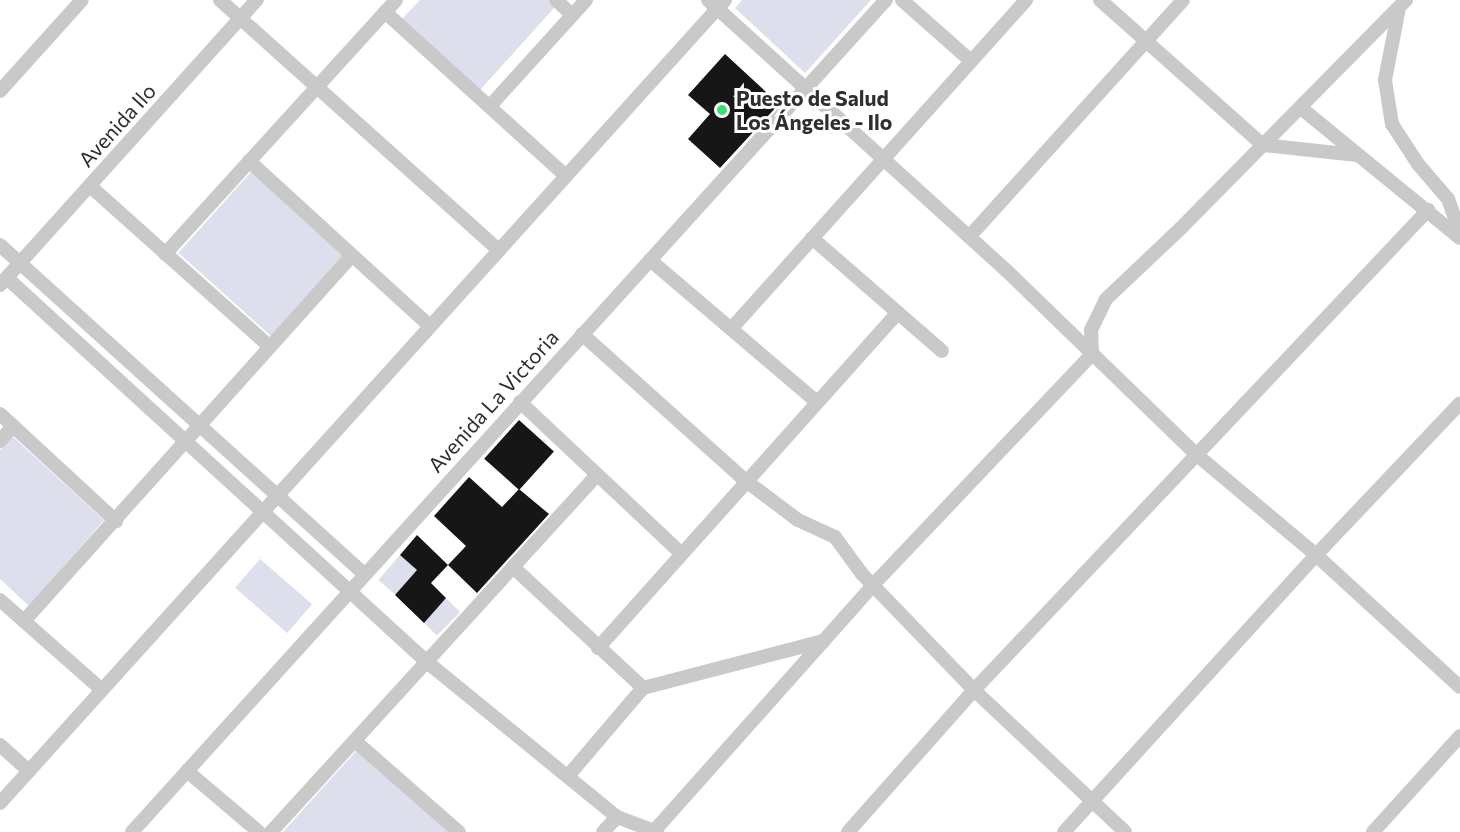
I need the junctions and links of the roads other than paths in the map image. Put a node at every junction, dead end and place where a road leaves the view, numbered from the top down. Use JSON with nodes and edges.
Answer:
{"nodes":[{"id":1,"x":82,"y":0,"type":"edge"},
{"id":2,"x":220,"y":0,"type":"edge"},
{"id":3,"x":257,"y":0,"type":"edge"},
{"id":4,"x":396,"y":0,"type":"edge"},
{"id":5,"x":556,"y":0,"type":"edge"},
{"id":6,"x":586,"y":0,"type":"edge"},
{"id":7,"x":886,"y":0,"type":"edge"},
{"id":8,"x":902,"y":0,"type":"edge"},
{"id":9,"x":1026,"y":0,"type":"edge"},
{"id":10,"x":1100,"y":0,"type":"edge"},
{"id":11,"x":1183,"y":0,"type":"edge"},
{"id":12,"x":1402,"y":2,"type":"edge"},
{"id":13,"x":717,"y":3,"type":"edge"},
{"id":14,"x":385,"y":12,"type":"junction"},
{"id":15,"x":573,"y":15,"type":"junction"},
{"id":16,"x":241,"y":18,"type":"junction"},
{"id":17,"x":1146,"y":41,"type":"junction"},
{"id":18,"x":971,"y":61,"type":"junction"},
{"id":19,"x":317,"y":87,"type":"junction"},
{"id":20,"x":806,"y":88,"type":"junction"},
{"id":21,"x":0,"y":91,"type":"edge"},
{"id":22,"x":490,"y":106,"type":"junction"},
{"id":23,"x":1302,"y":108,"type":"junction"},
{"id":24,"x":1263,"y":145,"type":"junction"},
{"id":25,"x":1357,"y":155,"type":"junction"},
{"id":26,"x":884,"y":159,"type":"junction"},
{"id":27,"x":249,"y":162,"type":"junction"},
{"id":28,"x":566,"y":176,"type":"junction"},
{"id":29,"x":90,"y":186,"type":"junction"},
{"id":30,"x":1428,"y":210,"type":"junction"},
{"id":31,"x":1460,"y":232,"type":"edge"},
{"id":32,"x":969,"y":237,"type":"junction"},
{"id":33,"x":812,"y":238,"type":"junction"},
{"id":34,"x":1460,"y":238,"type":"edge"},
{"id":35,"x":0,"y":246,"type":"edge"},
{"id":36,"x":499,"y":250,"type":"junction"},
{"id":37,"x":165,"y":254,"type":"junction"},
{"id":38,"x":352,"y":255,"type":"junction"},
{"id":39,"x":650,"y":260,"type":"junction"},
{"id":40,"x":19,"y":264,"type":"junction"},
{"id":41,"x":4,"y":281,"type":"edge"},
{"id":42,"x":898,"y":312,"type":"junction"},
{"id":43,"x":430,"y":326,"type":"junction"},
{"id":44,"x":731,"y":329,"type":"junction"},
{"id":45,"x":582,"y":334,"type":"junction"},
{"id":46,"x":270,"y":347,"type":"junction"},
{"id":47,"x":942,"y":351,"type":"dead end"},
{"id":48,"x":1092,"y":354,"type":"junction"},
{"id":49,"x":520,"y":402,"type":"junction"},
{"id":50,"x":817,"y":402,"type":"junction"},
{"id":51,"x":1460,"y":403,"type":"edge"},
{"id":52,"x":0,"y":414,"type":"edge"},
{"id":53,"x":13,"y":426,"type":"junction"},
{"id":54,"x":200,"y":427,"type":"junction"},
{"id":55,"x":0,"y":441,"type":"edge"},
{"id":56,"x":186,"y":442,"type":"junction"},
{"id":57,"x":1197,"y":455,"type":"junction"},
{"id":58,"x":597,"y":475,"type":"junction"},
{"id":59,"x":746,"y":481,"type":"junction"},
{"id":60,"x":277,"y":496,"type":"junction"},
{"id":61,"x":262,"y":512,"type":"junction"},
{"id":62,"x":116,"y":521,"type":"junction"},
{"id":63,"x":681,"y":553,"type":"junction"},
{"id":64,"x":1316,"y":555,"type":"junction"},
{"id":65,"x":513,"y":567,"type":"junction"},
{"id":66,"x":364,"y":574,"type":"junction"},
{"id":67,"x":873,"y":585,"type":"junction"},
{"id":68,"x":348,"y":592,"type":"junction"},
{"id":69,"x":0,"y":600,"type":"edge"},
{"id":70,"x":24,"y":621,"type":"junction"},
{"id":71,"x":824,"y":641,"type":"junction"},
{"id":72,"x":598,"y":648,"type":"junction"},
{"id":73,"x":427,"y":662,"type":"junction"},
{"id":74,"x":1460,"y":687,"type":"edge"},
{"id":75,"x":643,"y":688,"type":"junction"},
{"id":76,"x":102,"y":690,"type":"junction"},
{"id":77,"x":974,"y":690,"type":"junction"},
{"id":78,"x":1460,"y":736,"type":"edge"},
{"id":79,"x":355,"y":741,"type":"junction"},
{"id":80,"x":0,"y":745,"type":"edge"},
{"id":81,"x":29,"y":771,"type":"junction"},
{"id":82,"x":187,"y":771,"type":"junction"},
{"id":83,"x":568,"y":776,"type":"junction"},
{"id":84,"x":1091,"y":802,"type":"junction"},
{"id":85,"x":0,"y":803,"type":"edge"},
{"id":86,"x":617,"y":817,"type":"junction"},
{"id":87,"x":656,"y":831,"type":"edge"},
{"id":88,"x":132,"y":832,"type":"edge"},
{"id":89,"x":259,"y":832,"type":"edge"},
{"id":90,"x":271,"y":832,"type":"edge"},
{"id":91,"x":458,"y":832,"type":"edge"},
{"id":92,"x":603,"y":832,"type":"edge"},
{"id":93,"x":624,"y":832,"type":"edge"},
{"id":94,"x":848,"y":832,"type":"edge"},
{"id":95,"x":1064,"y":832,"type":"edge"},
{"id":96,"x":1125,"y":832,"type":"edge"},
{"id":97,"x":1373,"y":832,"type":"edge"}],
"edges":[{"from":1,"to":21,"type":"street"},
{"from":2,"to":16,"type":"street"},
{"from":3,"to":16,"type":"street","name":"Avenida Ilo"},
{"from":4,"to":14,"type":"street"},
{"from":5,"to":15,"type":"street"},
{"from":6,"to":15,"type":"street"},
{"from":7,"to":20,"type":"street","name":"Avenida La Victoria"},
{"from":8,"to":18,"type":"street"},
{"from":9,"to":18,"type":"street"},
{"from":10,"to":17,"type":"street"},
{"from":11,"to":17,"type":"street"},
{"from":12,"to":23,"type":"street"},
{"from":12,"to":31,"type":"street"},
{"from":13,"to":20,"type":"street"},
{"from":13,"to":28,"type":"street"},
{"from":14,"to":19,"type":"street"},
{"from":14,"to":22,"type":"street"},
{"from":15,"to":22,"type":"street"},
{"from":16,"to":19,"type":"street"},
{"from":16,"to":29,"type":"street","name":"Avenida Ilo"},
{"from":17,"to":24,"type":"street"},
{"from":17,"to":32,"type":"street"},
{"from":18,"to":26,"type":"street"},
{"from":19,"to":27,"type":"street"},
{"from":19,"to":36,"type":"street"},
{"from":20,"to":26,"type":"street"},
{"from":20,"to":39,"type":"street","name":"Avenida La Victoria"},
{"from":22,"to":28,"type":"street"},
{"from":23,"to":24,"type":"street"},
{"from":23,"to":25,"type":"street"},
{"from":24,"to":25,"type":"street"},
{"from":24,"to":48,"type":"street"},
{"from":25,"to":30,"type":"street"},
{"from":26,"to":32,"type":"street"},
{"from":26,"to":33,"type":"street"},
{"from":27,"to":37,"type":"street"},
{"from":27,"to":38,"type":"street"},
{"from":28,"to":36,"type":"street"},
{"from":29,"to":37,"type":"street"},
{"from":29,"to":40,"type":"street","name":"Avenida Ilo"},
{"from":30,"to":34,"type":"street"},
{"from":30,"to":57,"type":"street"},
{"from":32,"to":48,"type":"street"},
{"from":33,"to":42,"type":"street"},
{"from":33,"to":44,"type":"street"},
{"from":35,"to":40,"type":"street"},
{"from":36,"to":43,"type":"street"},
{"from":37,"to":46,"type":"street"},
{"from":38,"to":43,"type":"street"},
{"from":38,"to":46,"type":"street"},
{"from":39,"to":44,"type":"street"},
{"from":39,"to":45,"type":"street","name":"Avenida La Victoria"},
{"from":40,"to":41,"type":"street","name":"Avenida Ilo"},
{"from":40,"to":54,"type":"street"},
{"from":41,"to":56,"type":"street"},
{"from":42,"to":47,"type":"street"},
{"from":42,"to":50,"type":"street"},
{"from":43,"to":60,"type":"street"},
{"from":44,"to":50,"type":"street"},
{"from":45,"to":49,"type":"street","name":"Avenida La Victoria"},
{"from":45,"to":59,"type":"street"},
{"from":46,"to":54,"type":"street"},
{"from":48,"to":57,"type":"street"},
{"from":48,"to":67,"type":"street"},
{"from":49,"to":58,"type":"street"},
{"from":49,"to":66,"type":"street","name":"Avenida La Victoria"},
{"from":50,"to":59,"type":"street"},
{"from":51,"to":64,"type":"street"},
{"from":52,"to":53,"type":"street"},
{"from":53,"to":55,"type":"street"},
{"from":53,"to":62,"type":"street"},
{"from":54,"to":56,"type":"street"},
{"from":54,"to":60,"type":"street"},
{"from":56,"to":61,"type":"street"},
{"from":56,"to":62,"type":"street"},
{"from":57,"to":64,"type":"street"},
{"from":57,"to":77,"type":"street"},
{"from":58,"to":63,"type":"street"},
{"from":58,"to":65,"type":"street"},
{"from":59,"to":63,"type":"street"},
{"from":59,"to":67,"type":"street"},
{"from":60,"to":61,"type":"street"},
{"from":60,"to":66,"type":"street"},
{"from":61,"to":68,"type":"street"},
{"from":61,"to":76,"type":"street"},
{"from":62,"to":70,"type":"street"},
{"from":63,"to":72,"type":"street"},
{"from":64,"to":74,"type":"street"},
{"from":64,"to":84,"type":"street"},
{"from":65,"to":72,"type":"street"},
{"from":65,"to":73,"type":"street"},
{"from":66,"to":68,"type":"street","name":"Avenida La Victoria"},
{"from":67,"to":71,"type":"street"},
{"from":67,"to":77,"type":"street"},
{"from":68,"to":73,"type":"street"},
{"from":68,"to":82,"type":"street","name":"Avenida La Victoria"},
{"from":69,"to":70,"type":"street"},
{"from":70,"to":76,"type":"street"},
{"from":71,"to":75,"type":"street"},
{"from":71,"to":87,"type":"street"},
{"from":72,"to":75,"type":"street"},
{"from":73,"to":79,"type":"street"},
{"from":73,"to":83,"type":"street"},
{"from":75,"to":83,"type":"street"},
{"from":76,"to":81,"type":"street"},
{"from":77,"to":84,"type":"street"},
{"from":77,"to":94,"type":"street"},
{"from":78,"to":97,"type":"street"},
{"from":79,"to":90,"type":"street"},
{"from":79,"to":91,"type":"street"},
{"from":80,"to":81,"type":"street"},
{"from":81,"to":85,"type":"street"},
{"from":82,"to":88,"type":"street","name":"Avenida La Victoria"},
{"from":82,"to":89,"type":"street"},
{"from":83,"to":86,"type":"street"},
{"from":84,"to":95,"type":"street"},
{"from":84,"to":96,"type":"street"},
{"from":86,"to":87,"type":"street"},
{"from":86,"to":92,"type":"street"},
{"from":86,"to":93,"type":"street"}]}
